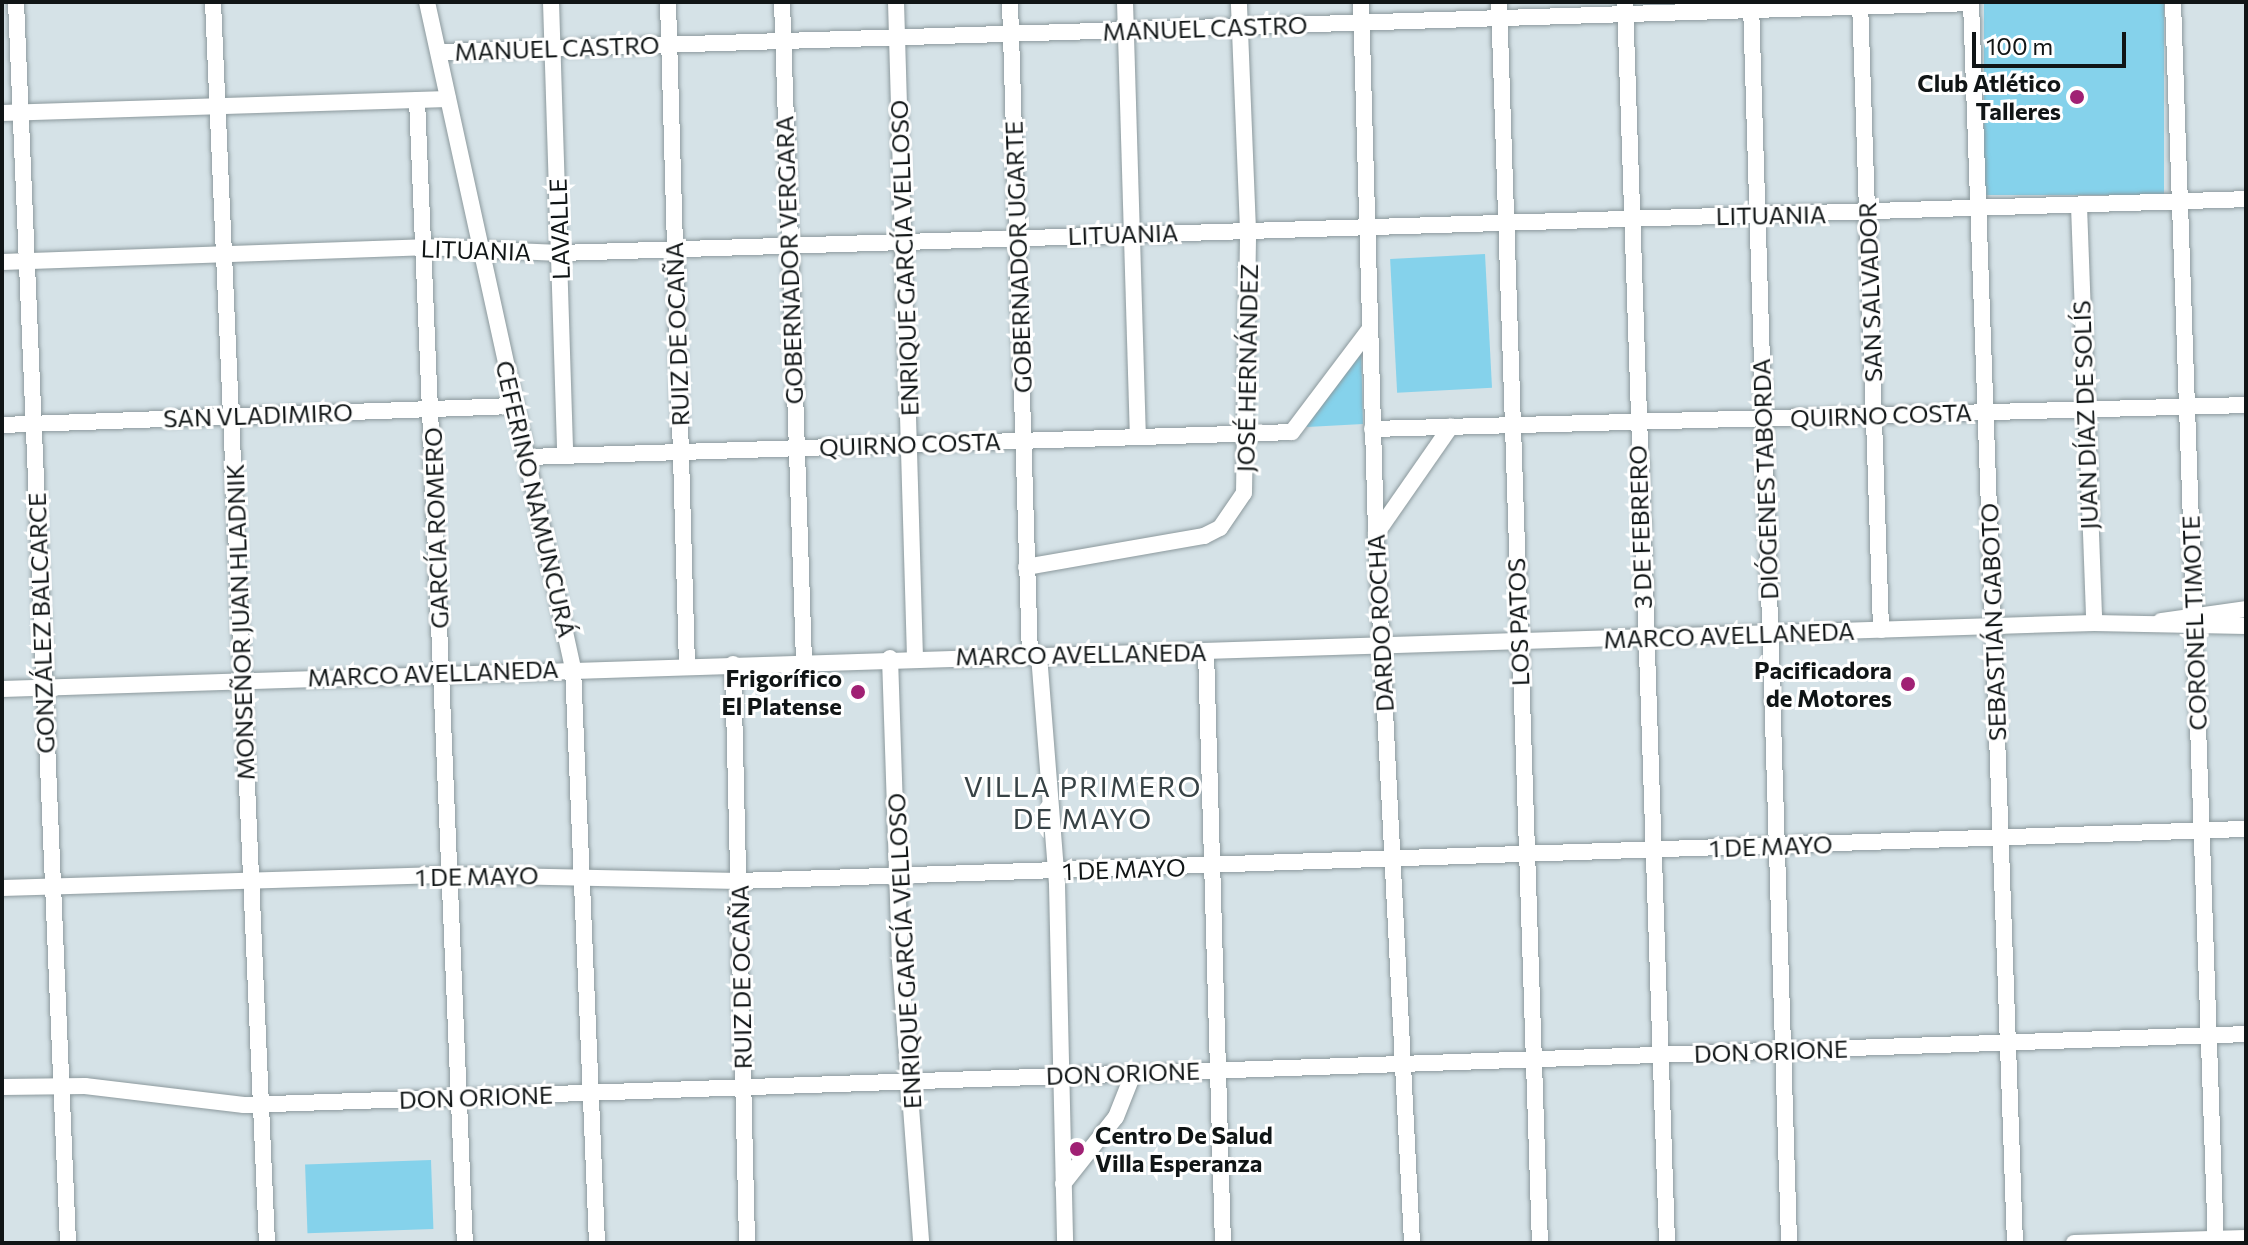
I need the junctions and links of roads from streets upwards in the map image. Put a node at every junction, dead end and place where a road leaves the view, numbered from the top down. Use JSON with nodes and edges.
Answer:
{"nodes":[{"id":1,"x":16,"y":2,"type":"edge"},
{"id":2,"x":213,"y":2,"type":"edge"},
{"id":3,"x":427,"y":2,"type":"edge"},
{"id":4,"x":551,"y":2,"type":"edge"},
{"id":5,"x":668,"y":2,"type":"edge"},
{"id":6,"x":782,"y":2,"type":"edge"},
{"id":7,"x":896,"y":2,"type":"edge"},
{"id":8,"x":1010,"y":2,"type":"edge"},
{"id":9,"x":1125,"y":2,"type":"edge"},
{"id":10,"x":1239,"y":2,"type":"edge"},
{"id":11,"x":1361,"y":2,"type":"edge"},
{"id":12,"x":2173,"y":2,"type":"edge"},
{"id":13,"x":1971,"y":3,"type":"edge"},
{"id":14,"x":1860,"y":6,"type":"edge"},
{"id":15,"x":1625,"y":8,"type":"edge"},
{"id":16,"x":1751,"y":8,"type":"edge"},
{"id":17,"x":1500,"y":10,"type":"edge"},
{"id":18,"x":1362,"y":23,"type":"junction"},
{"id":19,"x":1240,"y":27,"type":"junction"},
{"id":20,"x":1126,"y":30,"type":"junction"},
{"id":21,"x":1011,"y":33,"type":"junction"},
{"id":22,"x":898,"y":37,"type":"junction"},
{"id":23,"x":783,"y":40,"type":"junction"},
{"id":24,"x":669,"y":44,"type":"junction"},
{"id":25,"x":553,"y":49,"type":"junction"},
{"id":26,"x":439,"y":52,"type":"junction"},
{"id":27,"x":448,"y":99,"type":"junction"},
{"id":28,"x":417,"y":100,"type":"junction"},
{"id":29,"x":219,"y":107,"type":"junction"},
{"id":30,"x":20,"y":112,"type":"junction"},
{"id":31,"x":2,"y":113,"type":"edge"},
{"id":32,"x":2246,"y":199,"type":"edge"},
{"id":33,"x":2177,"y":202,"type":"junction"},
{"id":34,"x":2079,"y":206,"type":"junction"},
{"id":35,"x":1979,"y":210,"type":"junction"},
{"id":36,"x":1868,"y":213,"type":"junction"},
{"id":37,"x":1756,"y":215,"type":"junction"},
{"id":38,"x":1631,"y":220,"type":"junction"},
{"id":39,"x":1506,"y":223,"type":"junction"},
{"id":40,"x":1368,"y":228,"type":"junction"},
{"id":41,"x":1248,"y":230,"type":"junction"},
{"id":42,"x":1132,"y":234,"type":"junction"},
{"id":43,"x":1017,"y":238,"type":"junction"},
{"id":44,"x":902,"y":242,"type":"junction"},
{"id":45,"x":787,"y":246,"type":"junction"},
{"id":46,"x":424,"y":247,"type":"junction"},
{"id":47,"x":674,"y":249,"type":"junction"},
{"id":48,"x":480,"y":251,"type":"junction"},
{"id":49,"x":560,"y":253,"type":"junction"},
{"id":50,"x":226,"y":255,"type":"junction"},
{"id":51,"x":25,"y":261,"type":"junction"},
{"id":52,"x":2,"y":262,"type":"edge"},
{"id":53,"x":1368,"y":331,"type":"junction"},
{"id":54,"x":2246,"y":405,"type":"edge"},
{"id":55,"x":514,"y":406,"type":"junction"},
{"id":56,"x":2186,"y":407,"type":"junction"},
{"id":57,"x":432,"y":408,"type":"junction"},
{"id":58,"x":2084,"y":410,"type":"junction"},
{"id":59,"x":1987,"y":412,"type":"junction"},
{"id":60,"x":1874,"y":414,"type":"junction"},
{"id":61,"x":232,"y":416,"type":"junction"},
{"id":62,"x":1763,"y":420,"type":"junction"},
{"id":63,"x":1635,"y":422,"type":"junction"},
{"id":64,"x":33,"y":424,"type":"junction"},
{"id":65,"x":2,"y":425,"type":"edge"},
{"id":66,"x":1451,"y":426,"type":"junction"},
{"id":67,"x":1513,"y":426,"type":"junction"},
{"id":68,"x":1372,"y":429,"type":"junction"},
{"id":69,"x":1249,"y":433,"type":"junction"},
{"id":70,"x":1138,"y":437,"type":"junction"},
{"id":71,"x":1024,"y":441,"type":"junction"},
{"id":72,"x":909,"y":443,"type":"junction"},
{"id":73,"x":794,"y":448,"type":"junction"},
{"id":74,"x":681,"y":451,"type":"junction"},
{"id":75,"x":565,"y":456,"type":"junction"},
{"id":76,"x":528,"y":457,"type":"junction"},
{"id":77,"x":1376,"y":534,"type":"junction"},
{"id":78,"x":1026,"y":567,"type":"junction"},
{"id":79,"x":2246,"y":609,"type":"edge"},
{"id":80,"x":2195,"y":620,"type":"junction"},
{"id":81,"x":2094,"y":623,"type":"junction"},
{"id":82,"x":2246,"y":626,"type":"edge"},
{"id":83,"x":1993,"y":627,"type":"junction"},
{"id":84,"x":1881,"y":630,"type":"junction"},
{"id":85,"x":1769,"y":633,"type":"junction"},
{"id":86,"x":1644,"y":638,"type":"junction"},
{"id":87,"x":1519,"y":641,"type":"junction"},
{"id":88,"x":1381,"y":646,"type":"junction"},
{"id":89,"x":1206,"y":651,"type":"junction"},
{"id":90,"x":1034,"y":655,"type":"junction"},
{"id":91,"x":890,"y":658,"type":"junction"},
{"id":92,"x":915,"y":658,"type":"junction"},
{"id":93,"x":804,"y":661,"type":"junction"},
{"id":94,"x":733,"y":664,"type":"junction"},
{"id":95,"x":687,"y":665,"type":"junction"},
{"id":96,"x":573,"y":668,"type":"junction"},
{"id":97,"x":442,"y":673,"type":"junction"},
{"id":98,"x":244,"y":680,"type":"junction"},
{"id":99,"x":44,"y":687,"type":"junction"},
{"id":100,"x":2,"y":689,"type":"edge"},
{"id":101,"x":2246,"y":829,"type":"edge"},
{"id":102,"x":2201,"y":831,"type":"junction"},
{"id":103,"x":2000,"y":839,"type":"junction"},
{"id":104,"x":1777,"y":845,"type":"junction"},
{"id":105,"x":1652,"y":850,"type":"junction"},
{"id":106,"x":1525,"y":854,"type":"junction"},
{"id":107,"x":1391,"y":857,"type":"junction"},
{"id":108,"x":1213,"y":866,"type":"junction"},
{"id":109,"x":1055,"y":871,"type":"junction"},
{"id":110,"x":450,"y":875,"type":"junction"},
{"id":111,"x":896,"y":875,"type":"junction"},
{"id":112,"x":582,"y":880,"type":"junction"},
{"id":113,"x":250,"y":881,"type":"junction"},
{"id":114,"x":739,"y":881,"type":"junction"},
{"id":115,"x":51,"y":887,"type":"junction"},
{"id":116,"x":2,"y":888,"type":"edge"},
{"id":117,"x":2246,"y":1034,"type":"edge"},
{"id":118,"x":2208,"y":1036,"type":"junction"},
{"id":119,"x":2007,"y":1041,"type":"junction"},
{"id":120,"x":1785,"y":1050,"type":"junction"},
{"id":121,"x":1660,"y":1055,"type":"junction"},
{"id":122,"x":1533,"y":1058,"type":"junction"},
{"id":123,"x":1402,"y":1061,"type":"junction"},
{"id":124,"x":1218,"y":1070,"type":"junction"},
{"id":125,"x":1133,"y":1074,"type":"junction"},
{"id":126,"x":1059,"y":1075,"type":"junction"},
{"id":127,"x":912,"y":1080,"type":"junction"},
{"id":128,"x":60,"y":1085,"type":"junction"},
{"id":129,"x":2,"y":1087,"type":"edge"},
{"id":130,"x":744,"y":1088,"type":"junction"},
{"id":131,"x":589,"y":1092,"type":"junction"},
{"id":132,"x":459,"y":1098,"type":"junction"},
{"id":133,"x":259,"y":1105,"type":"junction"},
{"id":134,"x":1063,"y":1184,"type":"junction"},
{"id":135,"x":2246,"y":1238,"type":"edge"},
{"id":136,"x":2216,"y":1241,"type":"edge"},
{"id":137,"x":68,"y":1243,"type":"edge"},
{"id":138,"x":267,"y":1243,"type":"edge"},
{"id":139,"x":465,"y":1243,"type":"edge"},
{"id":140,"x":597,"y":1243,"type":"edge"},
{"id":141,"x":747,"y":1243,"type":"edge"},
{"id":142,"x":921,"y":1243,"type":"edge"},
{"id":143,"x":1065,"y":1243,"type":"edge"},
{"id":144,"x":1223,"y":1243,"type":"edge"},
{"id":145,"x":1412,"y":1243,"type":"edge"},
{"id":146,"x":1540,"y":1243,"type":"edge"},
{"id":147,"x":1667,"y":1243,"type":"edge"},
{"id":148,"x":1789,"y":1243,"type":"edge"},
{"id":149,"x":2015,"y":1243,"type":"edge"},
{"id":150,"x":2074,"y":1243,"type":"edge"}],
"edges":[{"from":1,"to":30,"type":"street","name":"GONZÁLEZ BALCARCE"},
{"from":2,"to":29,"type":"street","name":"MONSEÑOR JUAN HLADNIK"},
{"from":3,"to":26,"type":"street","name":"CEFERINO NAMUNCURÁ"},
{"from":4,"to":25,"type":"street","name":"LAVALLE"},
{"from":5,"to":24,"type":"street","name":"RUIZ DE OCAÑA"},
{"from":6,"to":23,"type":"street","name":"GOBERNADOR VERGARA"},
{"from":7,"to":22,"type":"street","name":"ENRIQUE GARCÍA VELLOSO"},
{"from":8,"to":21,"type":"street","name":"GOBERNADOR UGARTE"},
{"from":9,"to":20,"type":"street"},
{"from":10,"to":19,"type":"street","name":"JOSÉ HERNÁNDEZ"},
{"from":11,"to":18,"type":"street","name":"DARDO ROCHA"},
{"from":12,"to":33,"type":"street","name":"CORONEL TIMOTE"},
{"from":13,"to":14,"type":"street","name":"MANUEL CASTRO"},
{"from":13,"to":35,"type":"street","name":"SEBASTIÁN GABOTO"},
{"from":14,"to":16,"type":"street","name":"MANUEL CASTRO"},
{"from":14,"to":36,"type":"street","name":"SAN SALVADOR"},
{"from":15,"to":16,"type":"street","name":"MANUEL CASTRO"},
{"from":15,"to":17,"type":"street","name":"MANUEL CASTRO"},
{"from":15,"to":38,"type":"street","name":"3 DE FEBRERO"},
{"from":16,"to":37,"type":"street","name":"DIÓGENES TABORDA"},
{"from":17,"to":18,"type":"street","name":"MANUEL CASTRO"},
{"from":17,"to":39,"type":"street","name":"LOS PATOS"},
{"from":18,"to":19,"type":"street","name":"MANUEL CASTRO"},
{"from":18,"to":40,"type":"street","name":"DARDO ROCHA"},
{"from":19,"to":20,"type":"street","name":"MANUEL CASTRO"},
{"from":19,"to":41,"type":"street","name":"JOSÉ HERNÁNDEZ"},
{"from":20,"to":21,"type":"street","name":"MANUEL CASTRO"},
{"from":20,"to":42,"type":"street"},
{"from":21,"to":22,"type":"street","name":"MANUEL CASTRO"},
{"from":21,"to":43,"type":"street","name":"GOBERNADOR UGARTE"},
{"from":22,"to":23,"type":"street","name":"MANUEL CASTRO"},
{"from":22,"to":44,"type":"street","name":"ENRIQUE GARCÍA VELLOSO"},
{"from":23,"to":24,"type":"street","name":"MANUEL CASTRO"},
{"from":23,"to":45,"type":"street","name":"GOBERNADOR VERGARA"},
{"from":24,"to":25,"type":"street","name":"MANUEL CASTRO"},
{"from":24,"to":47,"type":"street","name":"RUIZ DE OCAÑA"},
{"from":25,"to":26,"type":"street","name":"MANUEL CASTRO"},
{"from":25,"to":49,"type":"street","name":"LAVALLE"},
{"from":26,"to":27,"type":"street","name":"CEFERINO NAMUNCURÁ"},
{"from":27,"to":28,"type":"street","name":"MANUEL CASTRO"},
{"from":27,"to":48,"type":"street","name":"CEFERINO NAMUNCURÁ"},
{"from":28,"to":29,"type":"street","name":"MANUEL CASTRO"},
{"from":28,"to":46,"type":"street","name":"GARCÍA ROMERO"},
{"from":29,"to":30,"type":"street","name":"MANUEL CASTRO"},
{"from":29,"to":50,"type":"street","name":"MONSEÑOR JUAN HLADNIK"},
{"from":30,"to":31,"type":"street","name":"MANUEL CASTRO"},
{"from":30,"to":51,"type":"street","name":"GONZÁLEZ BALCARCE"},
{"from":32,"to":33,"type":"street","name":"LITUANIA"},
{"from":33,"to":34,"type":"street","name":"LITUANIA"},
{"from":33,"to":56,"type":"street","name":"CORONEL TIMOTE"},
{"from":34,"to":35,"type":"street","name":"LITUANIA"},
{"from":34,"to":58,"type":"street","name":"JUAN DÍAZ DE SOLÍS"},
{"from":35,"to":36,"type":"street","name":"LITUANIA"},
{"from":35,"to":59,"type":"street","name":"SEBASTIÁN GABOTO"},
{"from":36,"to":37,"type":"street","name":"LITUANIA"},
{"from":36,"to":60,"type":"street","name":"SAN SALVADOR"},
{"from":37,"to":38,"type":"street","name":"LITUANIA"},
{"from":37,"to":62,"type":"street","name":"DIÓGENES TABORDA"},
{"from":38,"to":39,"type":"street","name":"LITUANIA"},
{"from":38,"to":63,"type":"street","name":"3 DE FEBRERO"},
{"from":39,"to":40,"type":"street","name":"LITUANIA"},
{"from":39,"to":67,"type":"street","name":"LOS PATOS"},
{"from":40,"to":41,"type":"street","name":"LITUANIA"},
{"from":40,"to":53,"type":"street","name":"DARDO ROCHA"},
{"from":41,"to":42,"type":"street","name":"LITUANIA"},
{"from":41,"to":69,"type":"street","name":"JOSÉ HERNÁNDEZ"},
{"from":42,"to":43,"type":"street","name":"LITUANIA"},
{"from":42,"to":70,"type":"street"},
{"from":43,"to":44,"type":"street","name":"LITUANIA"},
{"from":43,"to":71,"type":"street","name":"GOBERNADOR UGARTE"},
{"from":44,"to":45,"type":"street","name":"LITUANIA"},
{"from":44,"to":72,"type":"street","name":"ENRIQUE GARCÍA VELLOSO"},
{"from":45,"to":47,"type":"street","name":"LITUANIA"},
{"from":45,"to":73,"type":"street","name":"GOBERNADOR VERGARA"},
{"from":46,"to":48,"type":"street","name":"LITUANIA"},
{"from":46,"to":50,"type":"street","name":"LITUANIA"},
{"from":46,"to":57,"type":"street","name":"GARCÍA ROMERO"},
{"from":47,"to":49,"type":"street","name":"LITUANIA"},
{"from":47,"to":74,"type":"street","name":"RUIZ DE OCAÑA"},
{"from":48,"to":49,"type":"street","name":"LITUANIA"},
{"from":48,"to":55,"type":"street","name":"CEFERINO NAMUNCURÁ"},
{"from":49,"to":75,"type":"street","name":"LAVALLE"},
{"from":50,"to":51,"type":"street","name":"LITUANIA"},
{"from":50,"to":61,"type":"street","name":"MONSEÑOR JUAN HLADNIK"},
{"from":51,"to":52,"type":"street","name":"LITUANIA"},
{"from":51,"to":64,"type":"street","name":"GONZÁLEZ BALCARCE"},
{"from":53,"to":68,"type":"street","name":"DARDO ROCHA"},
{"from":53,"to":69,"type":"street","name":"QUIRNO COSTA"},
{"from":54,"to":56,"type":"street","name":"QUIRNO COSTA"},
{"from":55,"to":57,"type":"street","name":"SAN VLADIMIRO"},
{"from":55,"to":76,"type":"street","name":"CEFERINO NAMUNCURÁ"},
{"from":56,"to":58,"type":"street","name":"QUIRNO COSTA"},
{"from":56,"to":80,"type":"street","name":"CORONEL TIMOTE"},
{"from":57,"to":61,"type":"street","name":"SAN VLADIMIRO"},
{"from":57,"to":97,"type":"street","name":"GARCÍA ROMERO"},
{"from":58,"to":59,"type":"street","name":"QUIRNO COSTA"},
{"from":58,"to":81,"type":"street","name":"JUAN DÍAZ DE SOLÍS"},
{"from":59,"to":60,"type":"street","name":"QUIRNO COSTA"},
{"from":59,"to":83,"type":"street","name":"SEBASTIÁN GABOTO"},
{"from":60,"to":62,"type":"street","name":"QUIRNO COSTA"},
{"from":60,"to":84,"type":"street","name":"SAN SALVADOR"},
{"from":61,"to":64,"type":"street","name":"SAN VLADIMIRO"},
{"from":61,"to":98,"type":"street","name":"MONSEÑOR JUAN HLADNIK"},
{"from":62,"to":63,"type":"street","name":"QUIRNO COSTA"},
{"from":62,"to":85,"type":"street","name":"DIÓGENES TABORDA"},
{"from":63,"to":67,"type":"street","name":"QUIRNO COSTA"},
{"from":63,"to":86,"type":"street","name":"3 DE FEBRERO"},
{"from":64,"to":65,"type":"street","name":"SAN VLADIMIRO"},
{"from":64,"to":99,"type":"street","name":"GONZÁLEZ BALCARCE"},
{"from":66,"to":67,"type":"street","name":"QUIRNO COSTA"},
{"from":66,"to":68,"type":"street","name":"QUIRNO COSTA"},
{"from":66,"to":77,"type":"street"},
{"from":67,"to":87,"type":"street","name":"LOS PATOS"},
{"from":68,"to":77,"type":"street","name":"DARDO ROCHA"},
{"from":69,"to":70,"type":"street","name":"QUIRNO COSTA"},
{"from":69,"to":78,"type":"street","name":"JOSÉ HERNÁNDEZ"},
{"from":70,"to":71,"type":"street","name":"QUIRNO COSTA"},
{"from":71,"to":72,"type":"street","name":"QUIRNO COSTA"},
{"from":71,"to":78,"type":"street","name":"GOBERNADOR UGARTE"},
{"from":72,"to":73,"type":"street","name":"QUIRNO COSTA"},
{"from":72,"to":92,"type":"street","name":"ENRIQUE GARCÍA VELLOSO"},
{"from":73,"to":74,"type":"street","name":"QUIRNO COSTA"},
{"from":73,"to":93,"type":"street","name":"GOBERNADOR VERGARA"},
{"from":74,"to":75,"type":"street","name":"QUIRNO COSTA"},
{"from":74,"to":95,"type":"street","name":"RUIZ DE OCAÑA"},
{"from":75,"to":76,"type":"street","name":"QUIRNO COSTA"},
{"from":76,"to":96,"type":"street","name":"CEFERINO NAMUNCURÁ"},
{"from":77,"to":88,"type":"street","name":"DARDO ROCHA"},
{"from":78,"to":90,"type":"street","name":"GOBERNADOR UGARTE"},
{"from":79,"to":80,"type":"street","name":"MARCO AVELLANEDA"},
{"from":80,"to":81,"type":"street","name":"MARCO AVELLANEDA"},
{"from":80,"to":82,"type":"street","name":"MARCO AVELLANEDA"},
{"from":80,"to":102,"type":"street","name":"CORONEL TIMOTE"},
{"from":81,"to":83,"type":"street","name":"MARCO AVELLANEDA"},
{"from":83,"to":84,"type":"street","name":"MARCO AVELLANEDA"},
{"from":83,"to":103,"type":"street","name":"SEBASTIÁN GABOTO"},
{"from":84,"to":85,"type":"street","name":"MARCO AVELLANEDA"},
{"from":85,"to":86,"type":"street","name":"MARCO AVELLANEDA"},
{"from":85,"to":104,"type":"street","name":"DIÓGENES TABORDA"},
{"from":86,"to":87,"type":"street","name":"MARCO AVELLANEDA"},
{"from":86,"to":105,"type":"street","name":"3 DE FEBRERO"},
{"from":87,"to":88,"type":"street","name":"MARCO AVELLANEDA"},
{"from":87,"to":106,"type":"street","name":"LOS PATOS"},
{"from":88,"to":89,"type":"street","name":"MARCO AVELLANEDA"},
{"from":88,"to":107,"type":"street","name":"DARDO ROCHA"},
{"from":89,"to":90,"type":"street","name":"MARCO AVELLANEDA"},
{"from":89,"to":108,"type":"street"},
{"from":90,"to":92,"type":"street","name":"MARCO AVELLANEDA"},
{"from":90,"to":109,"type":"street","name":"GOBERNADOR UGARTE"},
{"from":91,"to":92,"type":"street","name":"MARCO AVELLANEDA"},
{"from":91,"to":93,"type":"street","name":"MARCO AVELLANEDA"},
{"from":91,"to":111,"type":"street","name":"ENRIQUE GARCÍA VELLOSO"},
{"from":93,"to":94,"type":"street","name":"MARCO AVELLANEDA"},
{"from":94,"to":95,"type":"street","name":"MARCO AVELLANEDA"},
{"from":94,"to":114,"type":"street","name":"RUIZ DE OCAÑA"},
{"from":95,"to":96,"type":"street","name":"MARCO AVELLANEDA"},
{"from":96,"to":97,"type":"street","name":"MARCO AVELLANEDA"},
{"from":96,"to":112,"type":"street","name":"CEFERINO NAMUNCURÁ"},
{"from":97,"to":98,"type":"street","name":"MARCO AVELLANEDA"},
{"from":97,"to":110,"type":"street","name":"GARCÍA ROMERO"},
{"from":98,"to":99,"type":"street","name":"MARCO AVELLANEDA"},
{"from":98,"to":113,"type":"street","name":"MONSEÑOR JUAN HLADNIK"},
{"from":99,"to":100,"type":"street","name":"MARCO AVELLANEDA"},
{"from":99,"to":115,"type":"street","name":"GONZÁLEZ BALCARCE"},
{"from":101,"to":102,"type":"street","name":"1 DE MAYO"},
{"from":102,"to":103,"type":"street","name":"1 DE MAYO"},
{"from":102,"to":118,"type":"street","name":"CORONEL TIMOTE"},
{"from":103,"to":104,"type":"street","name":"1 DE MAYO"},
{"from":103,"to":119,"type":"street","name":"SEBASTIÁN GABOTO"},
{"from":104,"to":105,"type":"street","name":"1 DE MAYO"},
{"from":104,"to":120,"type":"street","name":"DIÓGENES TABORDA"},
{"from":105,"to":106,"type":"street","name":"1 DE MAYO"},
{"from":105,"to":121,"type":"street","name":"3 DE FEBRERO"},
{"from":106,"to":107,"type":"street","name":"1 DE MAYO"},
{"from":106,"to":122,"type":"street","name":"LOS PATOS"},
{"from":107,"to":108,"type":"street","name":"1 DE MAYO"},
{"from":107,"to":123,"type":"street","name":"DARDO ROCHA"},
{"from":108,"to":109,"type":"street","name":"1 DE MAYO"},
{"from":108,"to":124,"type":"street"},
{"from":109,"to":111,"type":"street","name":"1 DE MAYO"},
{"from":109,"to":126,"type":"street","name":"GOBERNADOR UGARTE"},
{"from":110,"to":112,"type":"street","name":"1 DE MAYO"},
{"from":110,"to":113,"type":"street","name":"1 DE MAYO"},
{"from":110,"to":132,"type":"street","name":"GARCÍA ROMERO"},
{"from":111,"to":114,"type":"street","name":"1 DE MAYO"},
{"from":111,"to":127,"type":"street","name":"ENRIQUE GARCÍA VELLOSO"},
{"from":112,"to":114,"type":"street","name":"1 DE MAYO"},
{"from":112,"to":131,"type":"street","name":"CEFERINO NAMUNCURÁ"},
{"from":113,"to":115,"type":"street","name":"1 DE MAYO"},
{"from":113,"to":133,"type":"street","name":"MONSEÑOR JUAN HLADNIK"},
{"from":114,"to":130,"type":"street","name":"RUIZ DE OCAÑA"},
{"from":115,"to":116,"type":"street","name":"1 DE MAYO"},
{"from":115,"to":128,"type":"street","name":"GONZÁLEZ BALCARCE"},
{"from":117,"to":118,"type":"street","name":"DON ORIONE"},
{"from":118,"to":119,"type":"street","name":"DON ORIONE"},
{"from":118,"to":136,"type":"street","name":"CORONEL TIMOTE"},
{"from":119,"to":120,"type":"street","name":"DON ORIONE"},
{"from":119,"to":149,"type":"street","name":"SEBASTIÁN GABOTO"},
{"from":120,"to":121,"type":"street","name":"DON ORIONE"},
{"from":120,"to":148,"type":"street","name":"DIÓGENES TABORDA"},
{"from":121,"to":122,"type":"street","name":"DON ORIONE"},
{"from":121,"to":147,"type":"street","name":"3 DE FEBRERO"},
{"from":122,"to":123,"type":"street","name":"DON ORIONE"},
{"from":122,"to":146,"type":"street","name":"LOS PATOS"},
{"from":123,"to":124,"type":"street","name":"DON ORIONE"},
{"from":123,"to":145,"type":"street","name":"DARDO ROCHA"},
{"from":124,"to":125,"type":"street","name":"DON ORIONE"},
{"from":124,"to":144,"type":"street"},
{"from":125,"to":126,"type":"street","name":"DON ORIONE"},
{"from":125,"to":134,"type":"street"},
{"from":126,"to":127,"type":"street","name":"DON ORIONE"},
{"from":126,"to":134,"type":"street","name":"GOBERNADOR UGARTE"},
{"from":127,"to":130,"type":"street","name":"DON ORIONE"},
{"from":127,"to":142,"type":"street","name":"ENRIQUE GARCÍA VELLOSO"},
{"from":128,"to":129,"type":"street","name":"DON ORIONE"},
{"from":128,"to":133,"type":"street","name":"DON ORIONE"},
{"from":128,"to":137,"type":"street","name":"GONZÁLEZ BALCARCE"},
{"from":130,"to":131,"type":"street","name":"DON ORIONE"},
{"from":130,"to":141,"type":"street","name":"RUIZ DE OCAÑA"},
{"from":131,"to":132,"type":"street","name":"DON ORIONE"},
{"from":131,"to":140,"type":"street","name":"CEFERINO NAMUNCURÁ"},
{"from":132,"to":133,"type":"street","name":"DON ORIONE"},
{"from":132,"to":139,"type":"street","name":"GARCÍA ROMERO"},
{"from":133,"to":138,"type":"street","name":"MONSEÑOR JUAN HLADNIK"},
{"from":134,"to":143,"type":"street","name":"GOBERNADOR UGARTE"},
{"from":135,"to":136,"type":"street"},
{"from":136,"to":150,"type":"street"}]}
